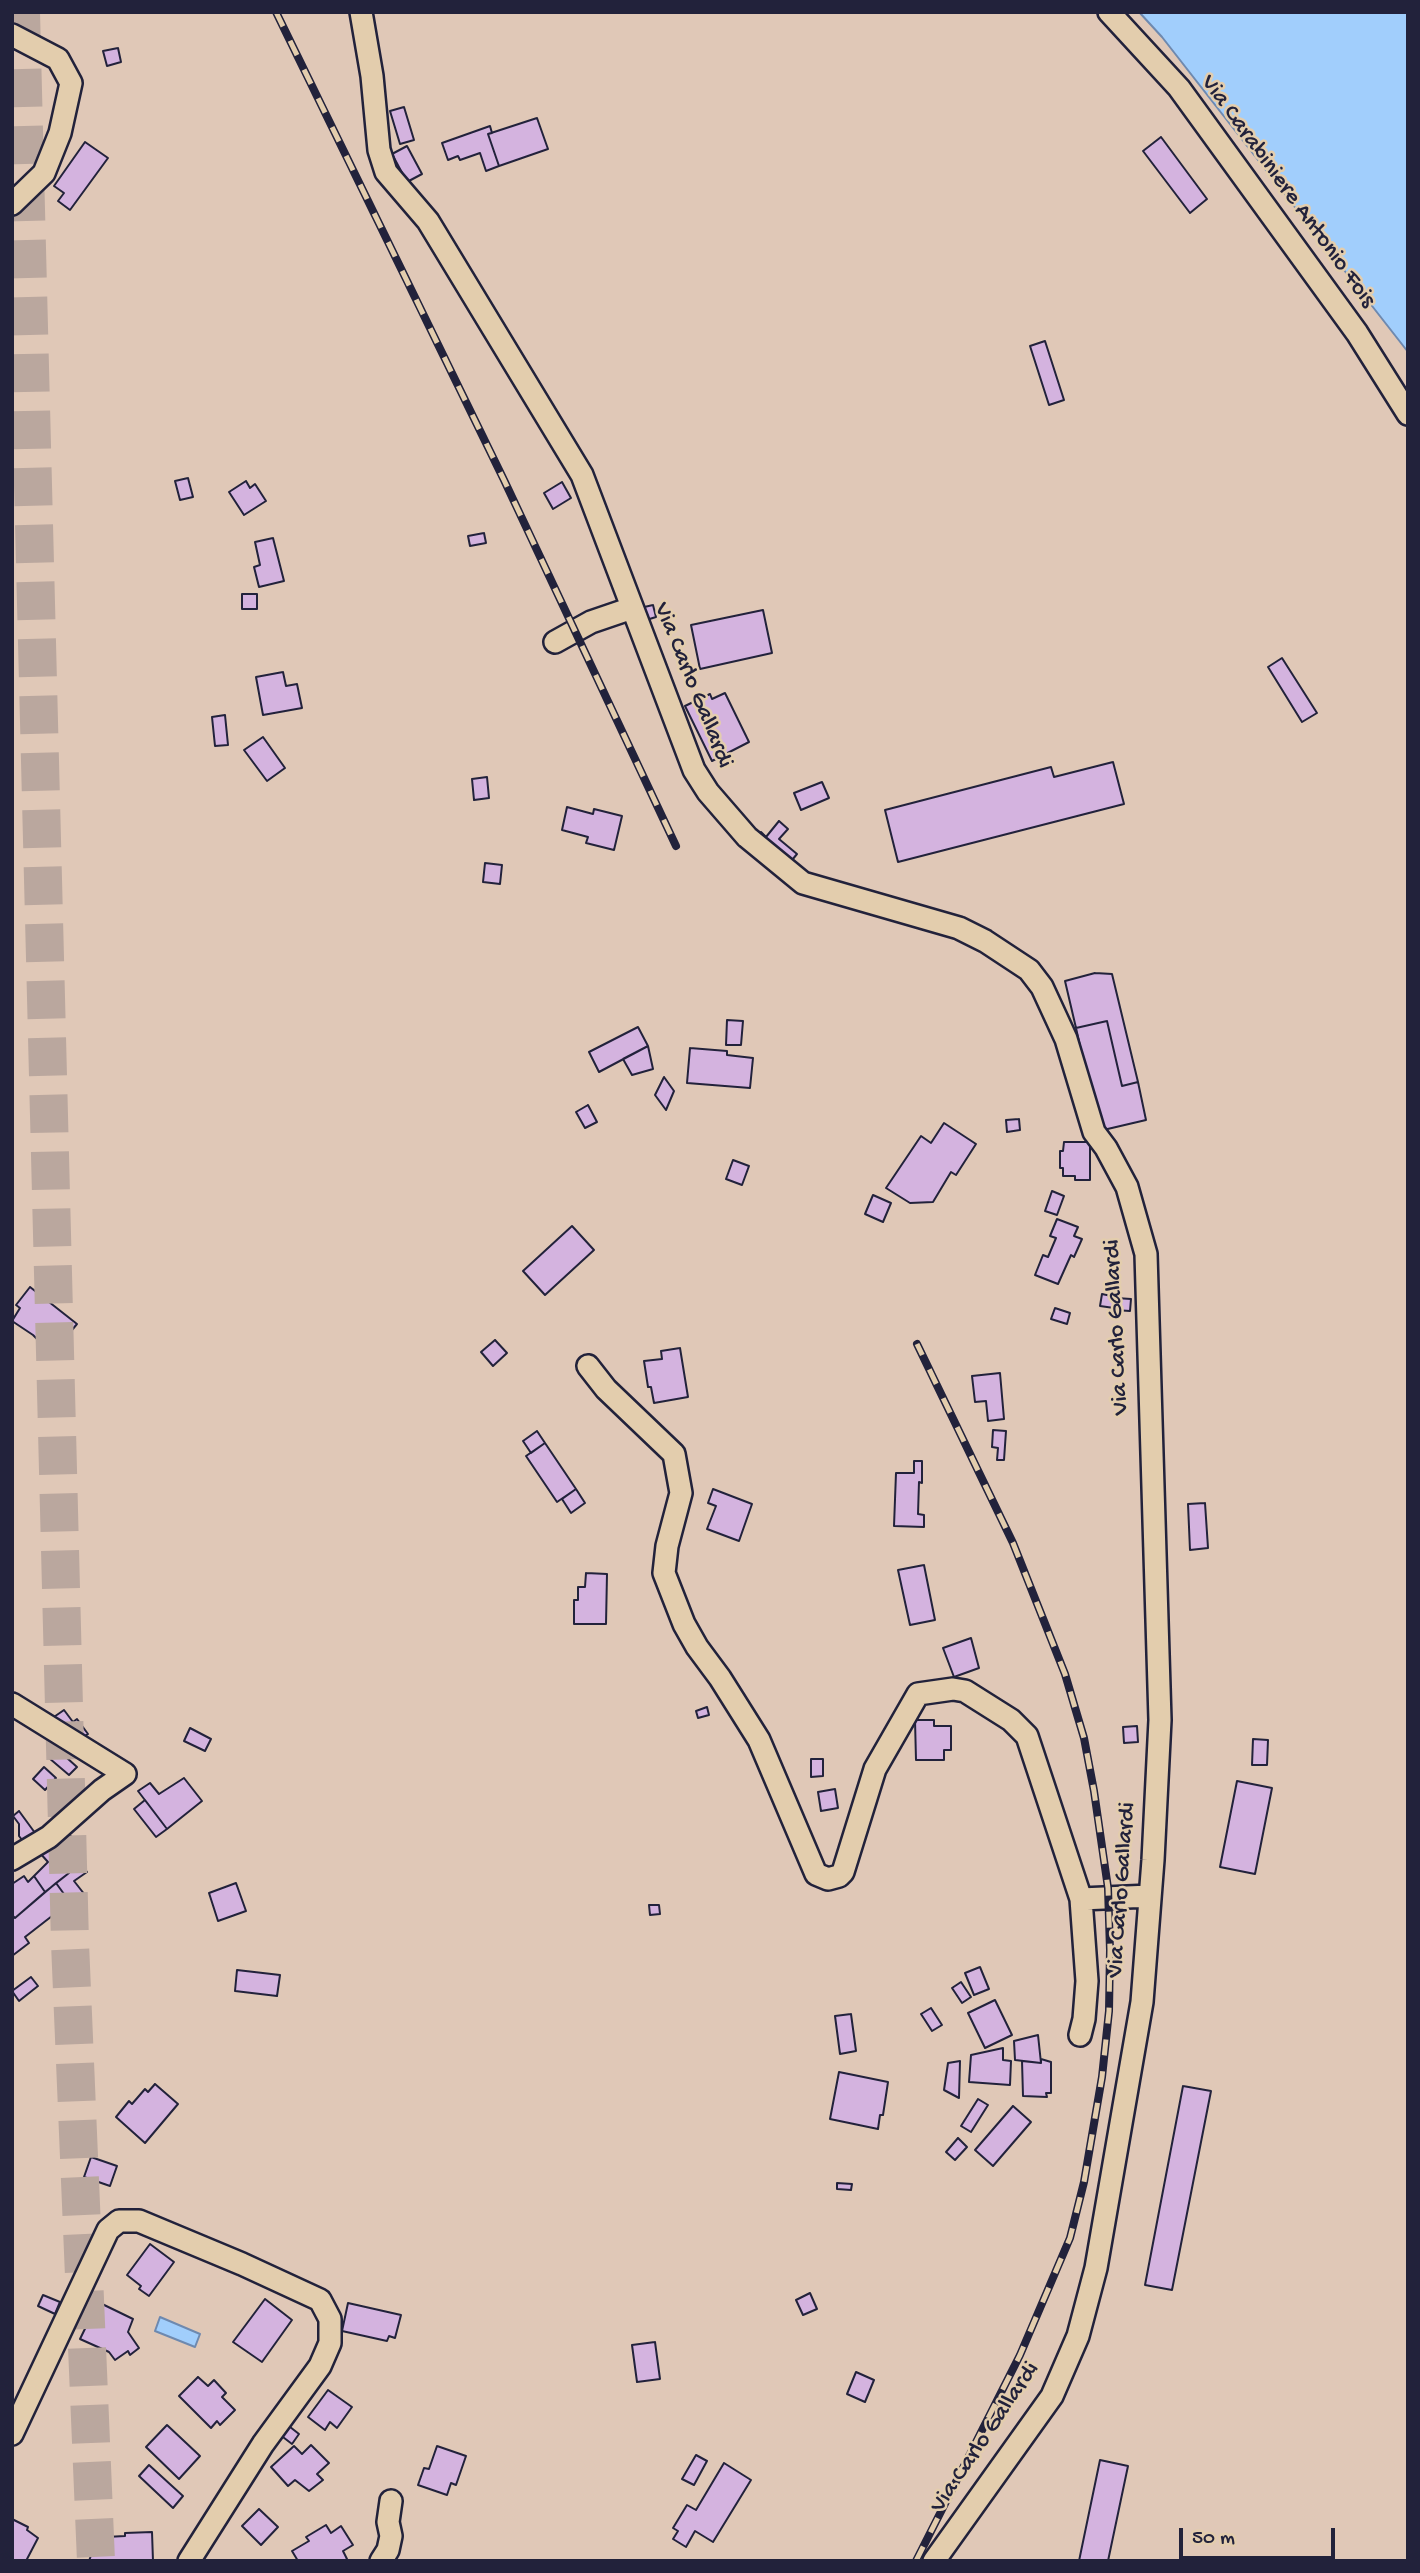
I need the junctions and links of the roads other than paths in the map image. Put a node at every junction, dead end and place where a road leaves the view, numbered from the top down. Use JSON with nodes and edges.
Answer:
{"nodes":[{"id":1,"x":361,"y":12,"type":"edge"},
{"id":2,"x":1109,"y":12,"type":"edge"},
{"id":3,"x":12,"y":35,"type":"edge"},
{"id":4,"x":12,"y":204,"type":"edge"},
{"id":5,"x":1408,"y":414,"type":"edge"},
{"id":6,"x":632,"y":608,"type":"junction"},
{"id":7,"x":555,"y":642,"type":"dead end"},
{"id":8,"x":588,"y":1366,"type":"dead end"},
{"id":9,"x":12,"y":1704,"type":"edge"},
{"id":10,"x":12,"y":1859,"type":"edge"},
{"id":11,"x":1150,"y":1896,"type":"junction"},
{"id":12,"x":1081,"y":1899,"type":"junction"},
{"id":13,"x":1080,"y":2035,"type":"dead end"},
{"id":14,"x":12,"y":2434,"type":"edge"},
{"id":15,"x":391,"y":2501,"type":"dead end"},
{"id":16,"x":189,"y":2561,"type":"edge"},
{"id":17,"x":382,"y":2561,"type":"edge"},
{"id":18,"x":934,"y":2561,"type":"edge"}],
"edges":[{"from":1,"to":6,"type":"street","name":"Via Carlo Gallardi"},
{"from":2,"to":5,"type":"street","name":"Via Carabiniere Antonio Fois"},
{"from":3,"to":4,"type":"street"},
{"from":6,"to":7,"type":"street"},
{"from":6,"to":11,"type":"street","name":"Via Carlo Gallardi"},
{"from":8,"to":12,"type":"street"},
{"from":9,"to":10,"type":"street"},
{"from":11,"to":12,"type":"street"},
{"from":11,"to":18,"type":"street","name":"Via Carlo Gallardi"},
{"from":12,"to":13,"type":"street"},
{"from":14,"to":16,"type":"street"},
{"from":15,"to":17,"type":"street"}]}
